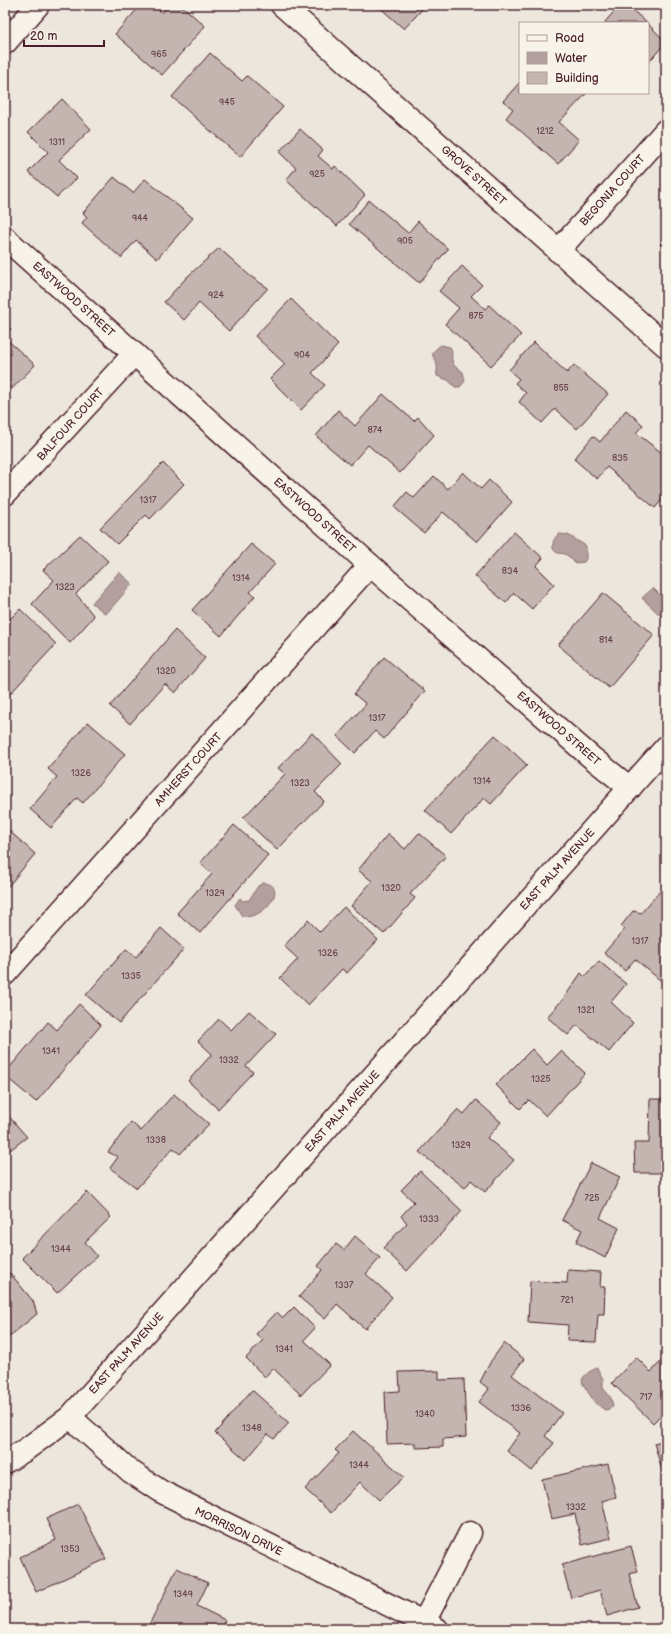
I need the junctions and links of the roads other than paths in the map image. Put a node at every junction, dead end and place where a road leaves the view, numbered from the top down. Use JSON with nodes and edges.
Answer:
{"nodes":[{"id":1,"x":38,"y":5,"type":"edge"},
{"id":2,"x":282,"y":5,"type":"edge"},
{"id":3,"x":5,"y":43,"type":"edge"},
{"id":4,"x":666,"y":130,"type":"edge"},
{"id":5,"x":5,"y":238,"type":"edge"},
{"id":6,"x":558,"y":250,"type":"junction"},
{"id":7,"x":666,"y":346,"type":"edge"},
{"id":8,"x":134,"y":354,"type":"junction"},
{"id":9,"x":5,"y":494,"type":"edge"},
{"id":10,"x":370,"y":565,"type":"junction"},
{"id":11,"x":666,"y":747,"type":"edge"},
{"id":12,"x":630,"y":788,"type":"junction"},
{"id":13,"x":5,"y":974,"type":"edge"},
{"id":14,"x":70,"y":1417,"type":"junction"},
{"id":15,"x":5,"y":1462,"type":"edge"},
{"id":16,"x":470,"y":1533,"type":"dead end"},
{"id":17,"x":430,"y":1626,"type":"edge"}],
"edges":[{"from":1,"to":3,"type":"street"},
{"from":2,"to":6,"type":"street","name":"GROVE STREET"},
{"from":4,"to":6,"type":"street","name":"BEGONIA COURT"},
{"from":5,"to":8,"type":"street","name":"EASTWOOD STREET"},
{"from":6,"to":7,"type":"street","name":"GROVE STREET"},
{"from":8,"to":9,"type":"street","name":"BALFOUR COURT"},
{"from":8,"to":10,"type":"street","name":"EASTWOOD STREET"},
{"from":10,"to":12,"type":"street","name":"EASTWOOD STREET"},
{"from":10,"to":13,"type":"street","name":"AMHERST COURT"},
{"from":11,"to":12,"type":"street","name":"EAST PALM AVENUE"},
{"from":12,"to":14,"type":"street","name":"EAST PALM AVENUE"},
{"from":14,"to":15,"type":"street","name":"EAST PALM AVENUE"},
{"from":14,"to":17,"type":"street","name":"MORRISON DRIVE"},
{"from":16,"to":17,"type":"street","name":"MORRISON DRIVE"}]}
